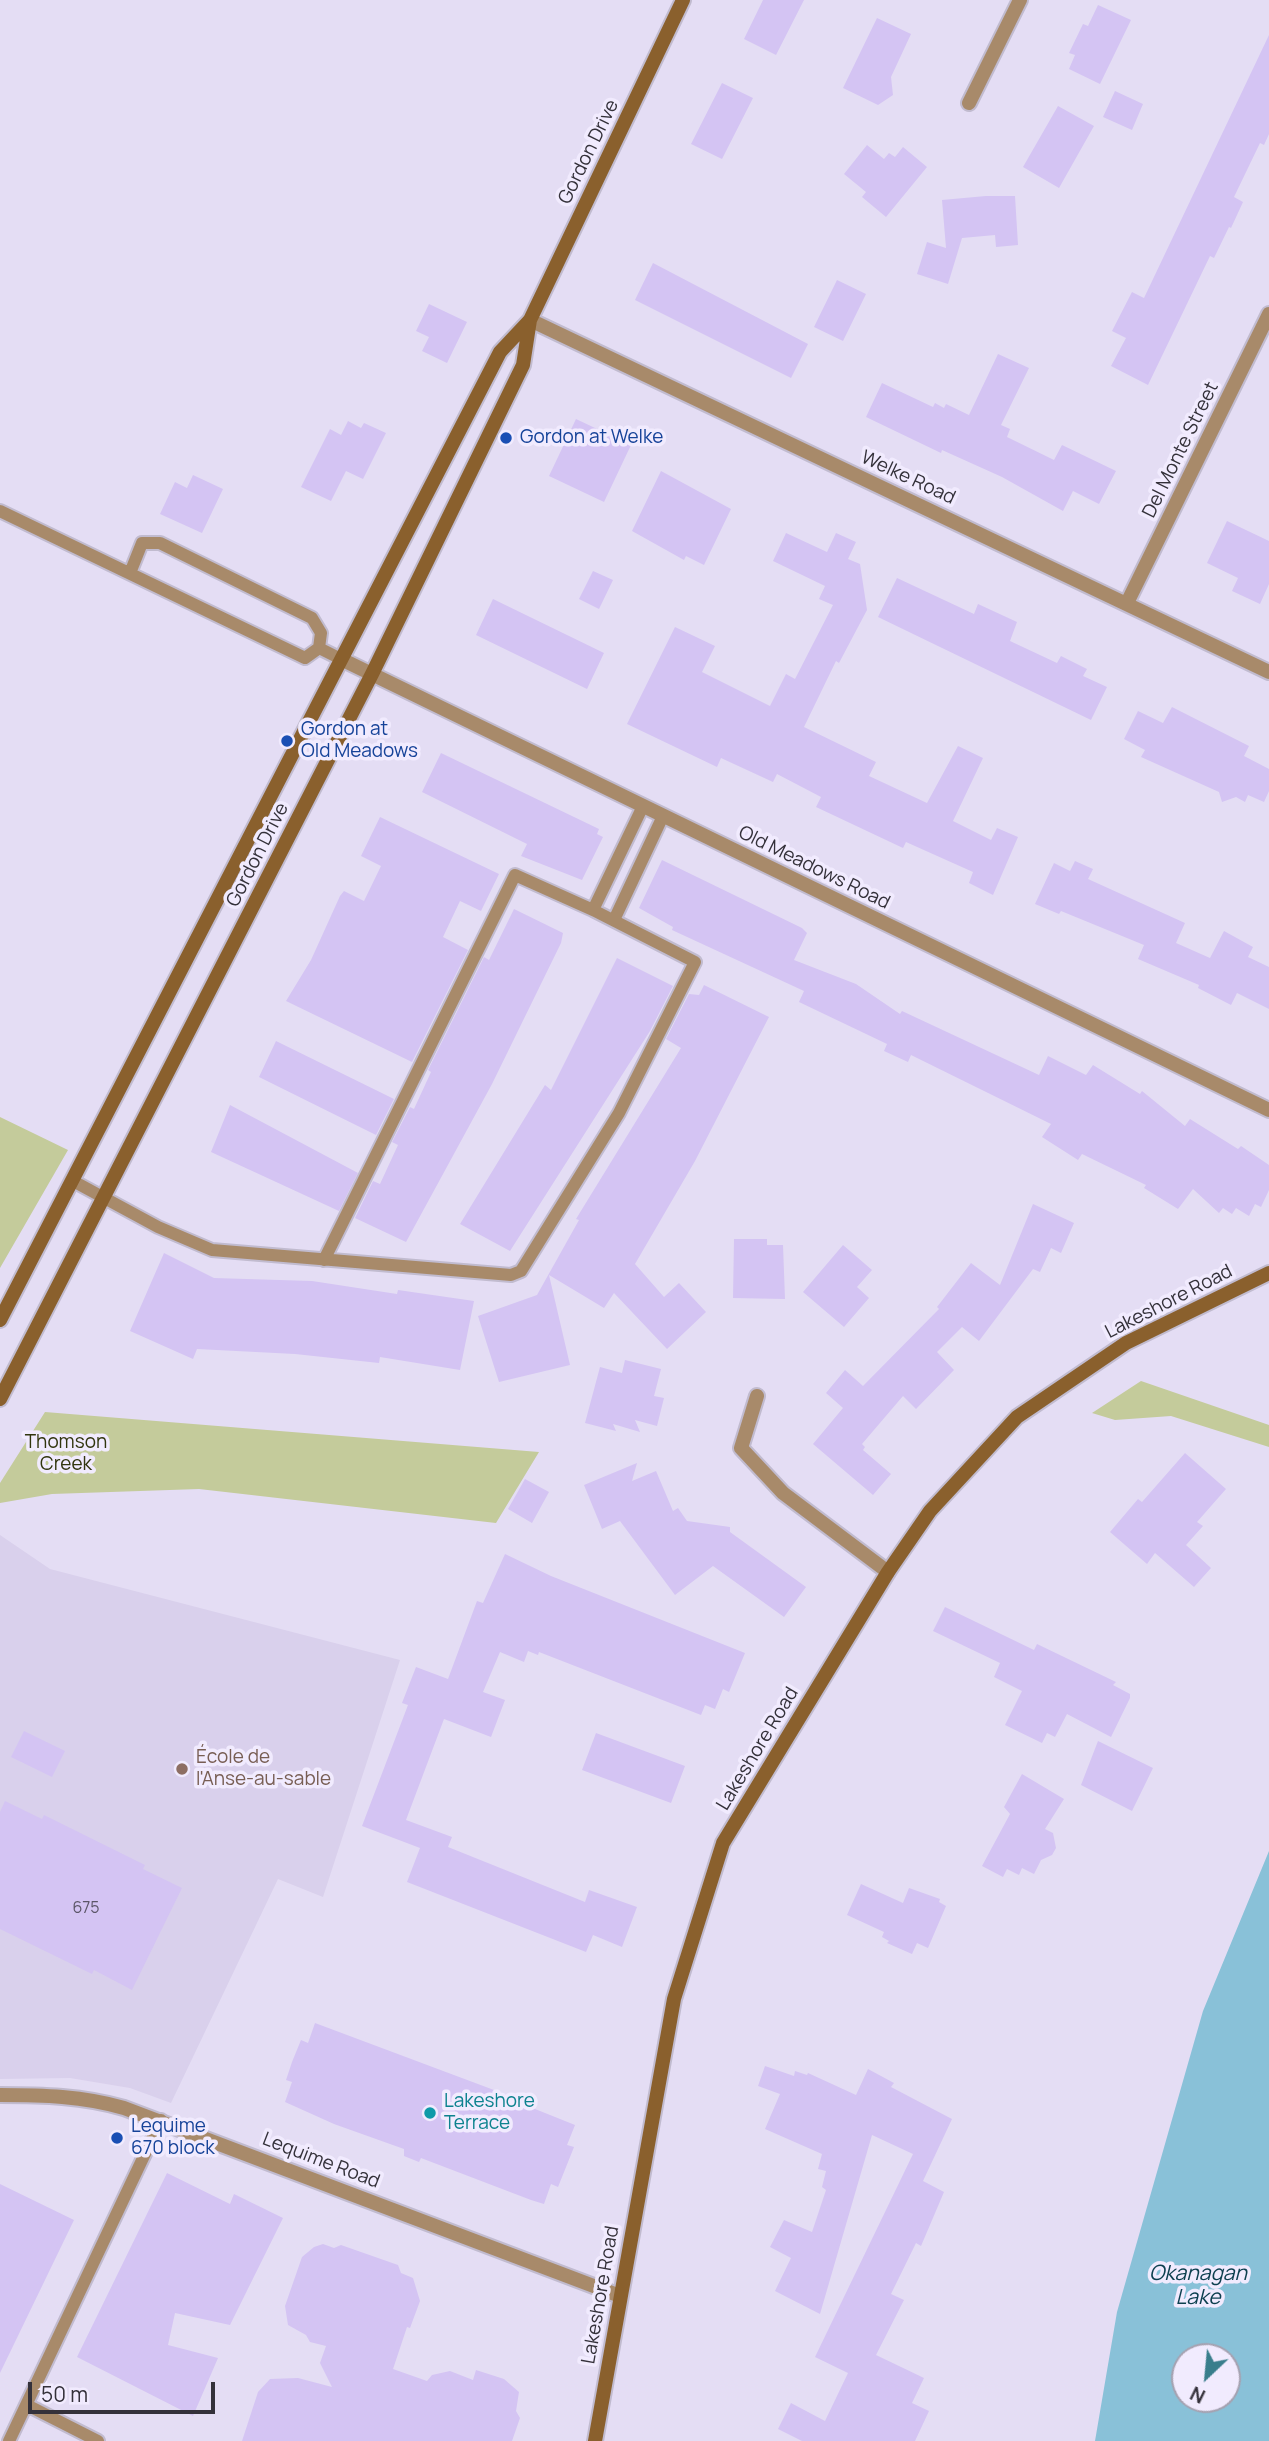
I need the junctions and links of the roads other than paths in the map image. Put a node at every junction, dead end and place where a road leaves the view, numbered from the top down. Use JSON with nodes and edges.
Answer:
{"nodes":[{"id":1,"x":683,"y":0,"type":"edge"},
{"id":2,"x":1020,"y":0,"type":"edge"},
{"id":3,"x":968,"y":103,"type":"dead end"},
{"id":4,"x":1269,"y":314,"type":"edge"},
{"id":5,"x":530,"y":320,"type":"junction"},
{"id":6,"x":0,"y":511,"type":"edge"},
{"id":7,"x":130,"y":573,"type":"junction"},
{"id":8,"x":1127,"y":603,"type":"junction"},
{"id":9,"x":319,"y":648,"type":"junction"},
{"id":10,"x":342,"y":660,"type":"junction"},
{"id":11,"x":1269,"y":672,"type":"edge"},
{"id":12,"x":372,"y":674,"type":"junction"},
{"id":13,"x":643,"y":806,"type":"junction"},
{"id":14,"x":663,"y":816,"type":"junction"},
{"id":15,"x":593,"y":910,"type":"junction"},
{"id":16,"x":614,"y":920,"type":"junction"},
{"id":17,"x":1269,"y":1110,"type":"edge"},
{"id":18,"x":73,"y":1181,"type":"junction"},
{"id":19,"x":105,"y":1197,"type":"junction"},
{"id":20,"x":324,"y":1259,"type":"junction"},
{"id":21,"x":1269,"y":1273,"type":"edge"},
{"id":22,"x":0,"y":1320,"type":"edge"},
{"id":23,"x":757,"y":1396,"type":"dead end"},
{"id":24,"x":0,"y":1399,"type":"edge"},
{"id":25,"x":888,"y":1572,"type":"junction"},
{"id":26,"x":0,"y":2095,"type":"edge"},
{"id":27,"x":161,"y":2120,"type":"junction"},
{"id":28,"x":620,"y":2296,"type":"junction"},
{"id":29,"x":27,"y":2405,"type":"junction"},
{"id":30,"x":9,"y":2441,"type":"edge"},
{"id":31,"x":98,"y":2441,"type":"edge"},
{"id":32,"x":595,"y":2441,"type":"edge"}],
"edges":[{"from":1,"to":5,"type":"main road","name":"Gordon Drive"},
{"from":2,"to":3,"type":"street"},
{"from":4,"to":8,"type":"street","name":"Del Monte Street"},
{"from":5,"to":8,"type":"street","name":"Welke Road"},
{"from":5,"to":10,"type":"main road","name":"Gordon Drive"},
{"from":5,"to":12,"type":"main road","name":"Gordon Drive"},
{"from":6,"to":7,"type":"lane"},
{"from":7,"to":9,"type":"lane"},
{"from":7,"to":9,"type":"lane"},
{"from":8,"to":11,"type":"street","name":"Welke Road"},
{"from":9,"to":10,"type":"lane"},
{"from":10,"to":12,"type":"street","name":"Old Meadows Road"},
{"from":10,"to":18,"type":"main road","name":"Gordon Drive"},
{"from":12,"to":13,"type":"street","name":"Old Meadows Road"},
{"from":12,"to":19,"type":"main road","name":"Gordon Drive"},
{"from":13,"to":14,"type":"street","name":"Old Meadows Road"},
{"from":13,"to":15,"type":"lane"},
{"from":14,"to":16,"type":"lane"},
{"from":14,"to":17,"type":"street","name":"Old Meadows Road"},
{"from":15,"to":16,"type":"lane"},
{"from":15,"to":20,"type":"lane"},
{"from":16,"to":20,"type":"lane"},
{"from":18,"to":19,"type":"lane"},
{"from":18,"to":22,"type":"main road","name":"Gordon Drive"},
{"from":19,"to":20,"type":"lane"},
{"from":19,"to":24,"type":"main road","name":"Gordon Drive"},
{"from":21,"to":25,"type":"main road","name":"Lakeshore Road"},
{"from":23,"to":25,"type":"street"},
{"from":25,"to":28,"type":"main road","name":"Lakeshore Road"},
{"from":26,"to":27,"type":"street","name":"Lequime Road"},
{"from":27,"to":28,"type":"street","name":"Lequime Road"},
{"from":27,"to":29,"type":"lane"},
{"from":28,"to":32,"type":"main road","name":"Lakeshore Road"},
{"from":29,"to":30,"type":"lane"},
{"from":29,"to":31,"type":"lane"}]}
